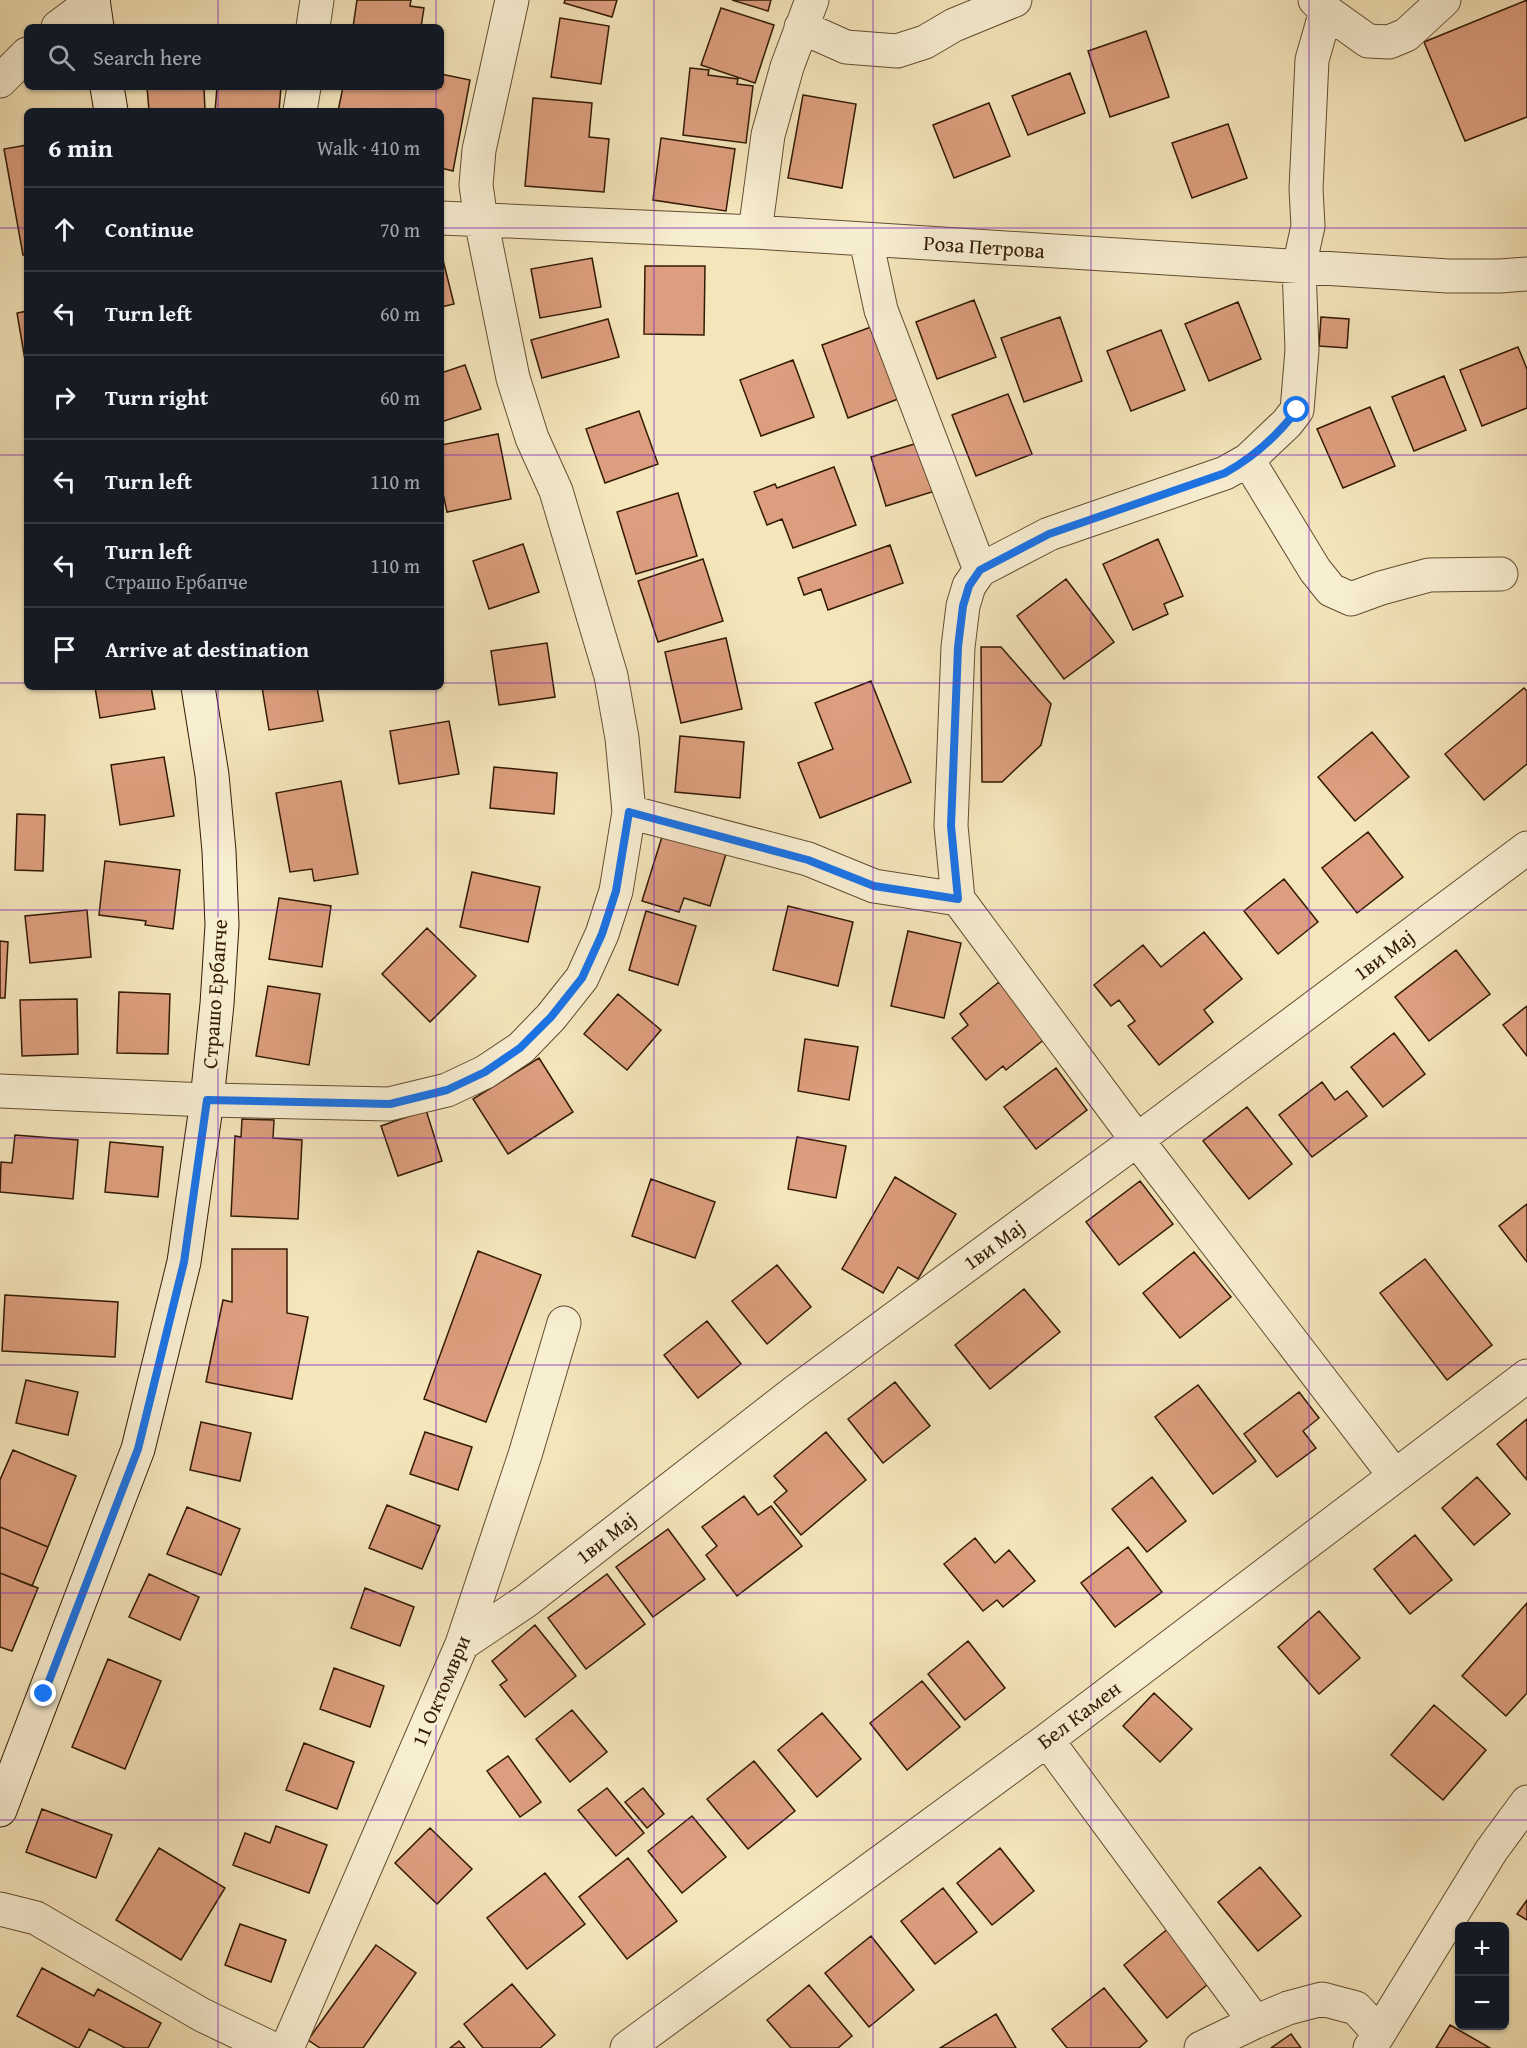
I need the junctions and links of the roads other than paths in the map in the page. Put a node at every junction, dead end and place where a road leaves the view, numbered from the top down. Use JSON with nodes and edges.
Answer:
{"nodes":[{"id":1,"x":317,"y":0,"type":"edge"},
{"id":2,"x":512,"y":0,"type":"edge"},
{"id":3,"x":1015,"y":0,"type":"edge"},
{"id":4,"x":1444,"y":0,"type":"edge"},
{"id":5,"x":1321,"y":6,"type":"edge"},
{"id":6,"x":94,"y":9,"type":"edge"},
{"id":7,"x":806,"y":14,"type":"edge"},
{"id":8,"x":64,"y":24,"type":"edge"},
{"id":9,"x":313,"y":24,"type":"edge"},
{"id":10,"x":24,"y":57,"type":"edge"},
{"id":11,"x":0,"y":81,"type":"edge"},
{"id":12,"x":108,"y":90,"type":"edge"},
{"id":13,"x":304,"y":90,"type":"edge"},
{"id":14,"x":110,"y":108,"type":"edge"},
{"id":15,"x":300,"y":108,"type":"edge"},
{"id":16,"x":444,"y":218,"type":"edge"},
{"id":17,"x":481,"y":220,"type":"junction"},
{"id":18,"x":755,"y":232,"type":"junction"},
{"id":19,"x":866,"y":240,"type":"junction"},
{"id":20,"x":1299,"y":267,"type":"junction"},
{"id":21,"x":1527,"y":274,"type":"edge"},
{"id":22,"x":1248,"y":460,"type":"junction"},
{"id":23,"x":980,"y":570,"type":"junction"},
{"id":24,"x":1501,"y":574,"type":"dead end"},
{"id":25,"x":199,"y":690,"type":"edge"},
{"id":26,"x":629,"y":812,"type":"junction"},
{"id":27,"x":1527,"y":848,"type":"edge"},
{"id":28,"x":958,"y":899,"type":"junction"},
{"id":29,"x":0,"y":1091,"type":"edge"},
{"id":30,"x":207,"y":1100,"type":"junction"},
{"id":31,"x":1137,"y":1140,"type":"junction"},
{"id":32,"x":564,"y":1323,"type":"dead end"},
{"id":33,"x":1527,"y":1376,"type":"edge"},
{"id":34,"x":1395,"y":1476,"type":"junction"},
{"id":35,"x":462,"y":1644,"type":"junction"},
{"id":36,"x":1047,"y":1740,"type":"junction"},
{"id":37,"x":1527,"y":1802,"type":"edge"},
{"id":38,"x":0,"y":1810,"type":"edge"},
{"id":39,"x":0,"y":1909,"type":"edge"},
{"id":40,"x":1255,"y":2022,"type":"junction"},
{"id":41,"x":1375,"y":2040,"type":"edge"},
{"id":42,"x":271,"y":2048,"type":"edge"},
{"id":43,"x":287,"y":2048,"type":"edge"},
{"id":44,"x":627,"y":2048,"type":"edge"},
{"id":45,"x":1201,"y":2048,"type":"edge"}],
"edges":[{"from":1,"to":9,"type":"street"},
{"from":2,"to":17,"type":"street"},
{"from":3,"to":7,"type":"street"},
{"from":4,"to":5,"type":"street"},
{"from":5,"to":20,"type":"street"},
{"from":6,"to":8,"type":"street"},
{"from":7,"to":18,"type":"street"},
{"from":10,"to":11,"type":"street"},
{"from":12,"to":14,"type":"street"},
{"from":13,"to":15,"type":"street"},
{"from":16,"to":17,"type":"street","name":"Роза Петрова"},
{"from":17,"to":18,"type":"street","name":"Роза Петрова"},
{"from":17,"to":26,"type":"street"},
{"from":18,"to":19,"type":"street","name":"Роза Петрова"},
{"from":19,"to":20,"type":"street","name":"Роза Петрова"},
{"from":19,"to":23,"type":"street"},
{"from":20,"to":21,"type":"street","name":"Роза Петрова"},
{"from":20,"to":22,"type":"street"},
{"from":22,"to":23,"type":"street"},
{"from":22,"to":24,"type":"street"},
{"from":23,"to":28,"type":"street"},
{"from":25,"to":30,"type":"street","name":"Страшо Ербапче"},
{"from":26,"to":28,"type":"street"},
{"from":26,"to":30,"type":"street"},
{"from":27,"to":31,"type":"street","name":"1ви Мај"},
{"from":28,"to":31,"type":"street"},
{"from":29,"to":30,"type":"street"},
{"from":30,"to":38,"type":"street","name":"Страшо Ербапче"},
{"from":31,"to":34,"type":"street"},
{"from":31,"to":35,"type":"street","name":"1ви Мај"},
{"from":32,"to":35,"type":"street","name":"11 Октомври"},
{"from":33,"to":34,"type":"street","name":"Бел Камен"},
{"from":34,"to":36,"type":"street","name":"Бел Камен"},
{"from":35,"to":43,"type":"street","name":"11 Октомври"},
{"from":36,"to":40,"type":"street"},
{"from":36,"to":44,"type":"street","name":"Бел Камен"},
{"from":37,"to":41,"type":"street"},
{"from":39,"to":42,"type":"street"},
{"from":40,"to":41,"type":"street"},
{"from":40,"to":45,"type":"street"}]}
